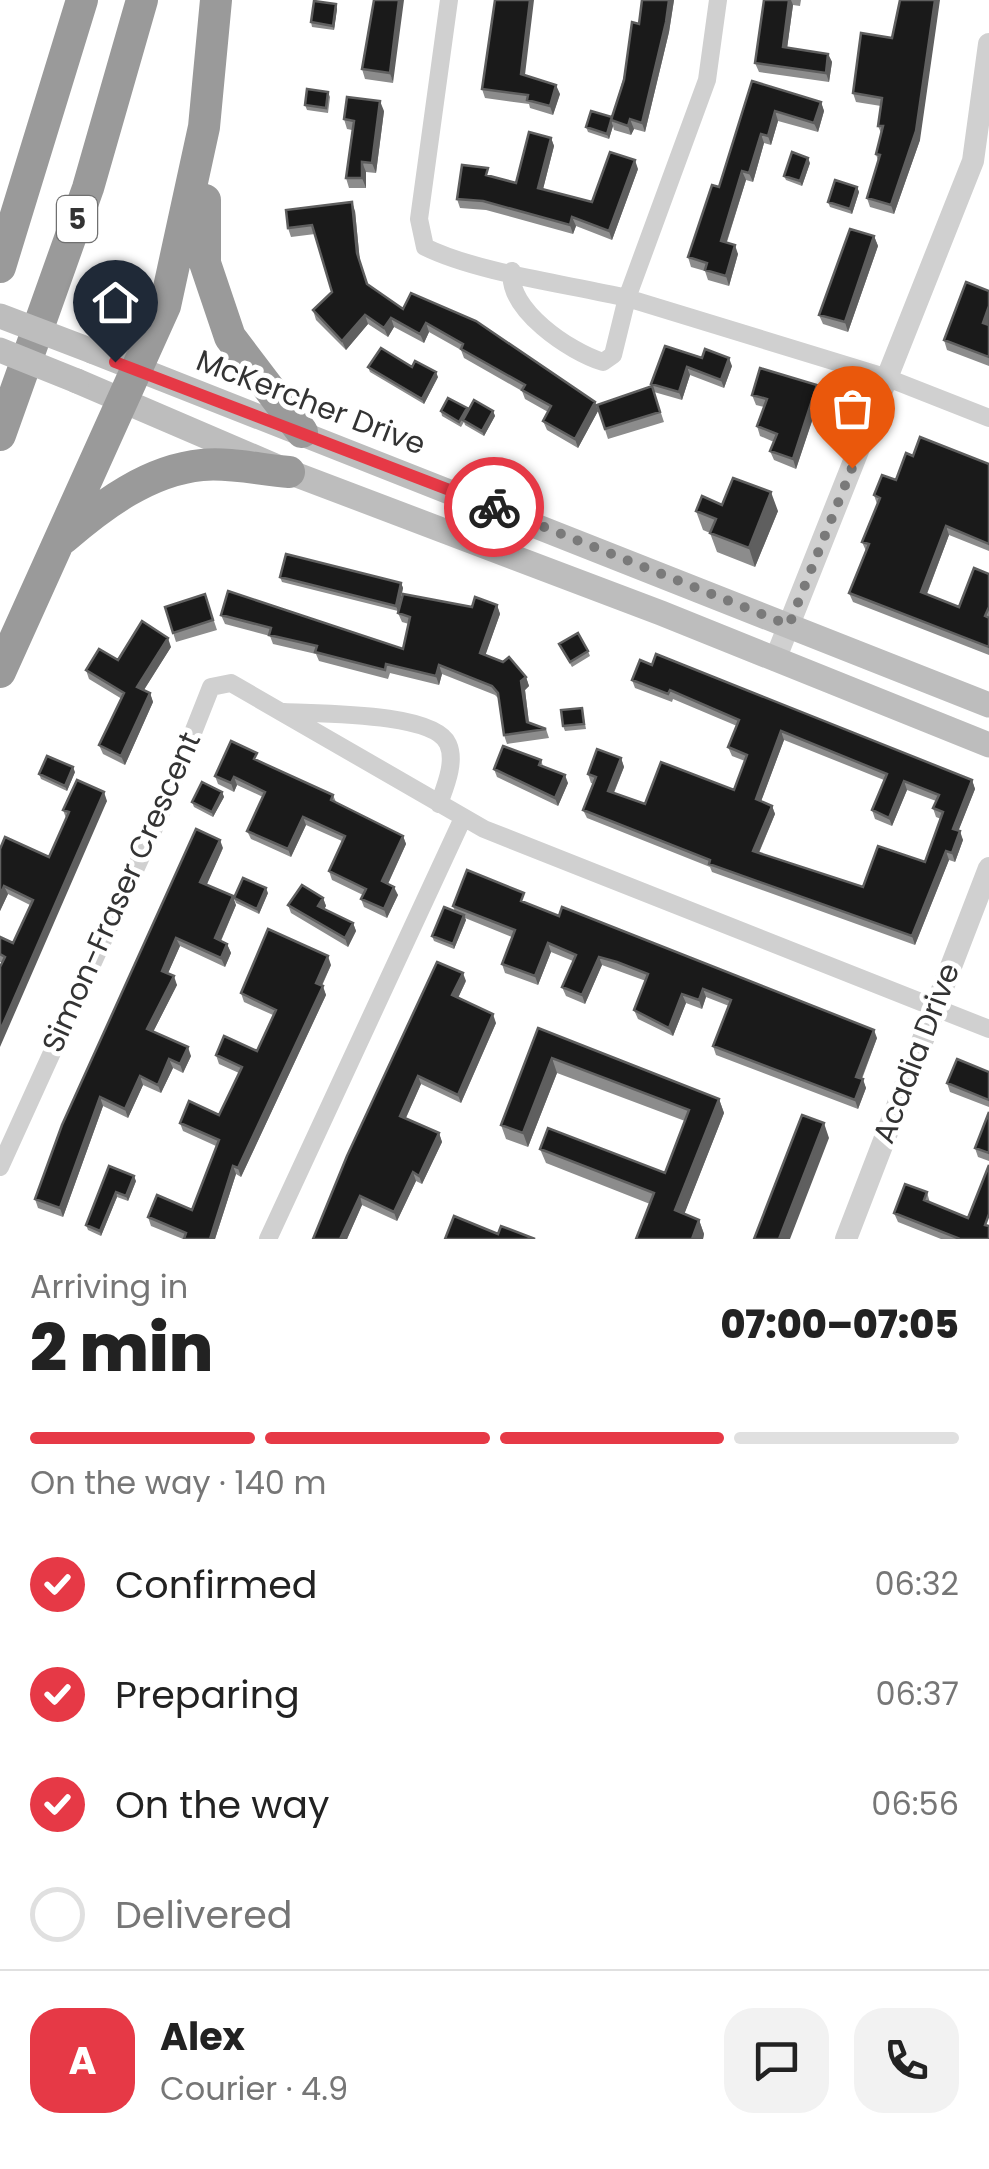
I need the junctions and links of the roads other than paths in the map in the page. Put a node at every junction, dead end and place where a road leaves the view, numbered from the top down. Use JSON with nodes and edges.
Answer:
{"nodes":[{"id":1,"x":82,"y":0,"type":"edge"},
{"id":2,"x":142,"y":0,"type":"edge"},
{"id":3,"x":216,"y":0,"type":"edge"},
{"id":4,"x":449,"y":0,"type":"edge"},
{"id":5,"x":718,"y":0,"type":"edge"},
{"id":6,"x":989,"y":44,"type":"edge"},
{"id":7,"x":204,"y":127,"type":"junction"},
{"id":8,"x":31,"y":177,"type":"junction"},
{"id":9,"x":0,"y":249,"type":"edge"},
{"id":10,"x":0,"y":267,"type":"edge"},
{"id":11,"x":512,"y":271,"type":"junction"},
{"id":12,"x":627,"y":298,"type":"junction"},
{"id":13,"x":0,"y":316,"type":"edge"},
{"id":14,"x":0,"y":350,"type":"edge"},
{"id":15,"x":137,"y":372,"type":"junction"},
{"id":16,"x":886,"y":377,"type":"junction"},
{"id":17,"x":122,"y":401,"type":"junction"},
{"id":18,"x":989,"y":418,"type":"edge"},
{"id":19,"x":302,"y":432,"type":"junction"},
{"id":20,"x":0,"y":435,"type":"edge"},
{"id":21,"x":289,"y":472,"type":"junction"},
{"id":22,"x":56,"y":545,"type":"junction"},
{"id":23,"x":789,"y":625,"type":"junction"},
{"id":24,"x":775,"y":660,"type":"junction"},
{"id":25,"x":0,"y":672,"type":"edge"},
{"id":26,"x":989,"y":705,"type":"edge"},
{"id":27,"x":280,"y":712,"type":"junction"},
{"id":28,"x":989,"y":745,"type":"edge"},
{"id":29,"x":439,"y":804,"type":"junction"},
{"id":30,"x":463,"y":818,"type":"junction"},
{"id":31,"x":989,"y":868,"type":"edge"},
{"id":32,"x":932,"y":1007,"type":"junction"},
{"id":33,"x":989,"y":1029,"type":"edge"},
{"id":34,"x":0,"y":1168,"type":"edge"},
{"id":35,"x":268,"y":1239,"type":"edge"},
{"id":36,"x":848,"y":1239,"type":"edge"}],
"edges":[{"from":1,"to":8,"type":"highway","number":"5"},
{"from":2,"to":20,"type":"highway","number":"5"},
{"from":3,"to":7,"type":"highway"},
{"from":4,"to":11,"type":"street"},
{"from":5,"to":12,"type":"street"},
{"from":6,"to":16,"type":"street"},
{"from":7,"to":15,"type":"highway"},
{"from":7,"to":19,"type":"highway"},
{"from":8,"to":9,"type":"highway"},
{"from":8,"to":10,"type":"highway","number":"5"},
{"from":11,"to":12,"type":"street"},
{"from":11,"to":12,"type":"street"},
{"from":12,"to":16,"type":"street"},
{"from":13,"to":15,"type":"main road","name":"McKercher Drive","bridge":true},
{"from":14,"to":17,"type":"main road","bridge":true},
{"from":15,"to":17,"type":"highway"},
{"from":15,"to":19,"type":"main road","name":"McKercher Drive"},
{"from":16,"to":18,"type":"street"},
{"from":16,"to":23,"type":"street"},
{"from":17,"to":21,"type":"main road"},
{"from":17,"to":22,"type":"highway"},
{"from":19,"to":23,"type":"main road","name":"McKercher Drive"},
{"from":21,"to":22,"type":"highway"},
{"from":21,"to":24,"type":"main road"},
{"from":22,"to":25,"type":"highway"},
{"from":23,"to":24,"type":"street"},
{"from":23,"to":26,"type":"main road","name":"McKercher Drive"},
{"from":24,"to":28,"type":"main road"},
{"from":27,"to":29,"type":"street","name":"Simon-Fraser Crescent"},
{"from":27,"to":29,"type":"street","name":"Simon-Fraser Crescent"},
{"from":27,"to":34,"type":"street","name":"Simon-Fraser Crescent"},
{"from":29,"to":30,"type":"street","name":"Simon-Fraser Crescent"},
{"from":30,"to":32,"type":"street","name":"Simon-Fraser Crescent"},
{"from":30,"to":35,"type":"street"},
{"from":31,"to":32,"type":"street","name":"Acadia Drive"},
{"from":32,"to":33,"type":"street","name":"Simon-Fraser Crescent"},
{"from":32,"to":36,"type":"street","name":"Acadia Drive"}]}
